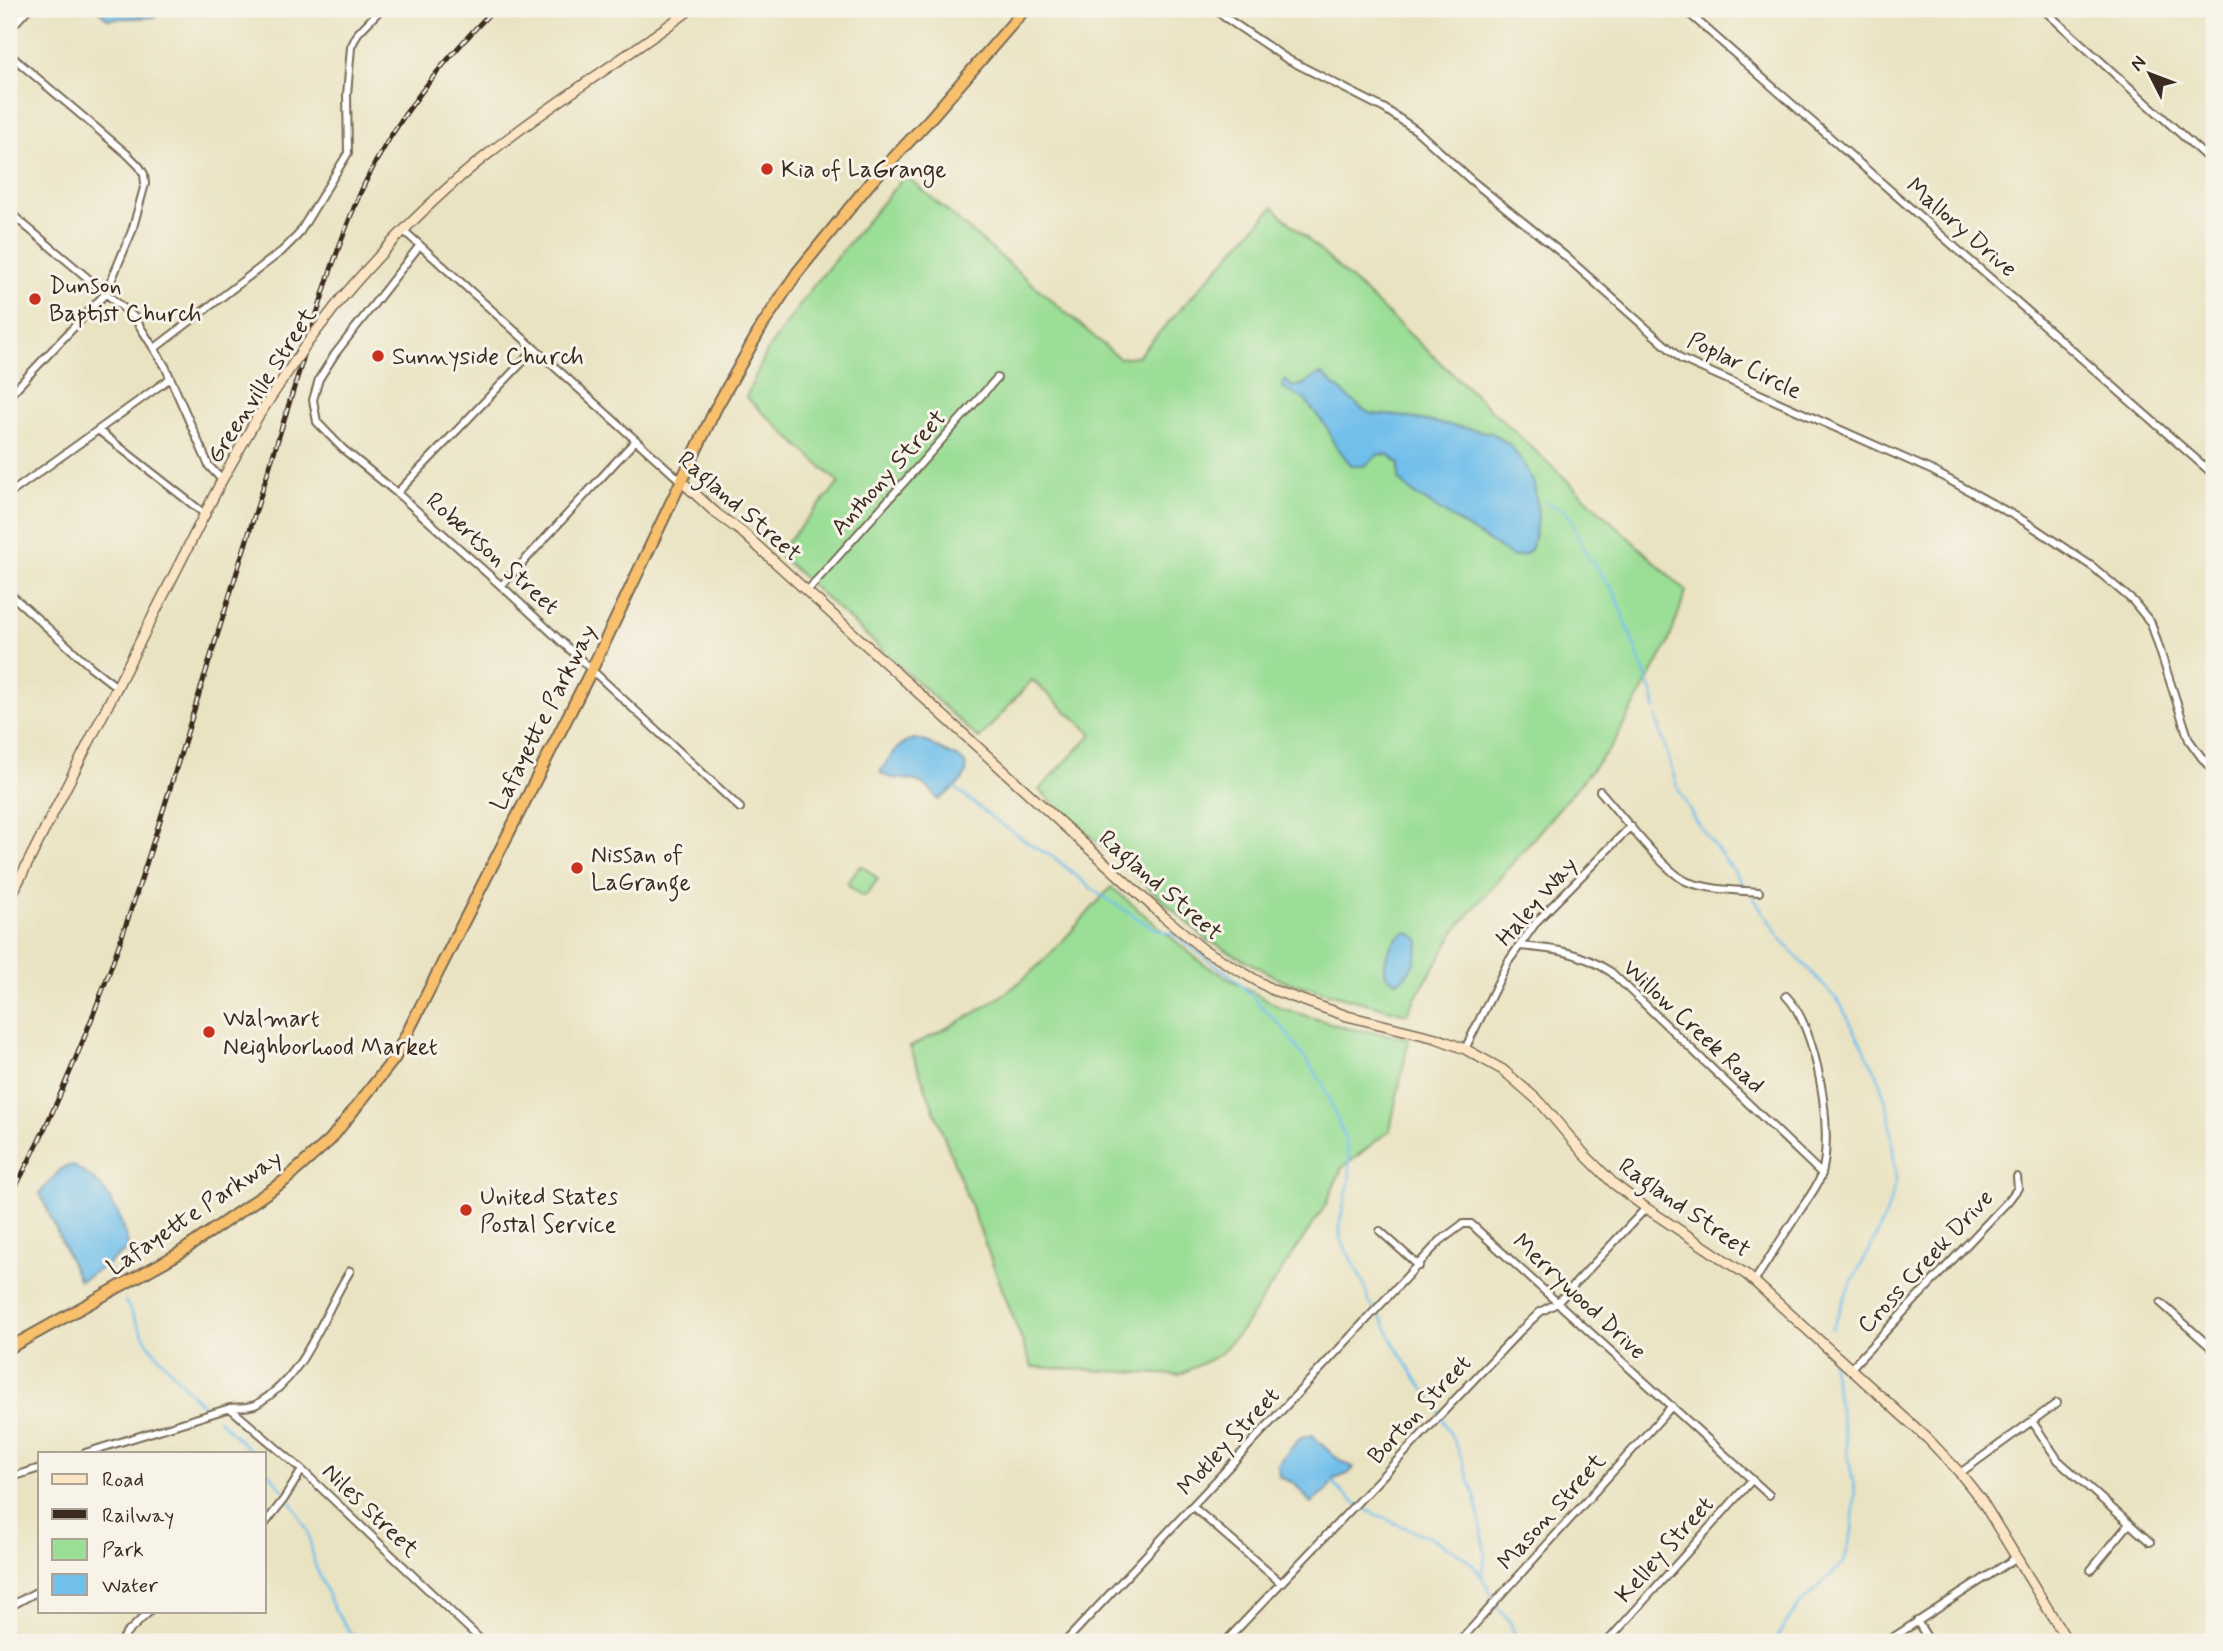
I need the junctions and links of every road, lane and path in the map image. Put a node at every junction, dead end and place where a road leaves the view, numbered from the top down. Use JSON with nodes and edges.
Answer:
{"nodes":[{"id":1,"x":28,"y":9,"type":"edge"},
{"id":2,"x":381,"y":9,"type":"edge"},
{"id":3,"x":691,"y":9,"type":"edge"},
{"id":4,"x":1025,"y":9,"type":"edge"},
{"id":5,"x":1216,"y":9,"type":"edge"},
{"id":6,"x":1684,"y":9,"type":"edge"},
{"id":7,"x":2043,"y":9,"type":"edge"},
{"id":8,"x":9,"y":30,"type":"edge"},
{"id":9,"x":9,"y":54,"type":"edge"},
{"id":10,"x":2214,"y":164,"type":"edge"},
{"id":11,"x":9,"y":212,"type":"edge"},
{"id":12,"x":403,"y":230,"type":"junction"},
{"id":13,"x":420,"y":245,"type":"junction"},
{"id":14,"x":106,"y":293,"type":"junction"},
{"id":15,"x":155,"y":348,"type":"junction"},
{"id":16,"x":535,"y":349,"type":"junction"},
{"id":17,"x":997,"y":378,"type":"dead end"},
{"id":18,"x":169,"y":379,"type":"junction"},
{"id":19,"x":9,"y":396,"type":"edge"},
{"id":20,"x":98,"y":430,"type":"junction"},
{"id":21,"x":636,"y":440,"type":"junction"},
{"id":22,"x":2214,"y":475,"type":"edge"},
{"id":23,"x":222,"y":480,"type":"junction"},
{"id":24,"x":681,"y":481,"type":"junction"},
{"id":25,"x":397,"y":493,"type":"junction"},
{"id":26,"x":9,"y":494,"type":"edge"},
{"id":27,"x":206,"y":515,"type":"junction"},
{"id":28,"x":501,"y":586,"type":"junction"},
{"id":29,"x":807,"y":591,"type":"junction"},
{"id":30,"x":9,"y":593,"type":"edge"},
{"id":31,"x":592,"y":669,"type":"junction"},
{"id":32,"x":118,"y":688,"type":"junction"},
{"id":33,"x":2214,"y":770,"type":"edge"},
{"id":34,"x":1600,"y":791,"type":"dead end"},
{"id":35,"x":740,"y":808,"type":"dead end"},
{"id":36,"x":1631,"y":826,"type":"junction"},
{"id":37,"x":1759,"y":892,"type":"dead end"},
{"id":38,"x":9,"y":900,"type":"edge"},
{"id":39,"x":1520,"y":946,"type":"junction"},
{"id":40,"x":1786,"y":996,"type":"dead end"},
{"id":41,"x":1465,"y":1049,"type":"junction"},
{"id":42,"x":1822,"y":1174,"type":"junction"},
{"id":43,"x":2017,"y":1177,"type":"dead end"},
{"id":44,"x":1646,"y":1209,"type":"junction"},
{"id":45,"x":1380,"y":1231,"type":"dead end"},
{"id":46,"x":1419,"y":1266,"type":"junction"},
{"id":47,"x":350,"y":1271,"type":"dead end"},
{"id":48,"x":1754,"y":1282,"type":"junction"},
{"id":49,"x":1557,"y":1303,"type":"junction"},
{"id":50,"x":2161,"y":1303,"type":"dead end"},
{"id":51,"x":9,"y":1348,"type":"edge"},
{"id":52,"x":2214,"y":1350,"type":"edge"},
{"id":53,"x":1851,"y":1368,"type":"junction"},
{"id":54,"x":2057,"y":1403,"type":"dead end"},
{"id":55,"x":1672,"y":1406,"type":"junction"},
{"id":56,"x":230,"y":1408,"type":"junction"},
{"id":57,"x":2032,"y":1421,"type":"junction"},
{"id":58,"x":99,"y":1451,"type":"edge"},
{"id":59,"x":38,"y":1469,"type":"edge"},
{"id":60,"x":302,"y":1470,"type":"junction"},
{"id":61,"x":1960,"y":1473,"type":"junction"},
{"id":62,"x":9,"y":1478,"type":"edge"},
{"id":63,"x":1751,"y":1481,"type":"junction"},
{"id":64,"x":1769,"y":1495,"type":"dead end"},
{"id":65,"x":1192,"y":1506,"type":"junction"},
{"id":66,"x":266,"y":1522,"type":"edge"},
{"id":67,"x":2129,"y":1524,"type":"junction"},
{"id":68,"x":2150,"y":1542,"type":"dead end"},
{"id":69,"x":2017,"y":1558,"type":"junction"},
{"id":70,"x":2091,"y":1570,"type":"dead end"},
{"id":71,"x":1281,"y":1583,"type":"junction"},
{"id":72,"x":38,"y":1591,"type":"edge"},
{"id":73,"x":9,"y":1607,"type":"edge"},
{"id":74,"x":149,"y":1612,"type":"edge"},
{"id":75,"x":1917,"y":1621,"type":"junction"},
{"id":76,"x":9,"y":1632,"type":"edge"},
{"id":77,"x":35,"y":1642,"type":"edge"},
{"id":78,"x":121,"y":1642,"type":"edge"},
{"id":79,"x":482,"y":1642,"type":"edge"},
{"id":80,"x":1065,"y":1642,"type":"edge"},
{"id":81,"x":1225,"y":1642,"type":"edge"},
{"id":82,"x":1459,"y":1642,"type":"edge"},
{"id":83,"x":1607,"y":1642,"type":"edge"},
{"id":84,"x":1886,"y":1642,"type":"edge"},
{"id":85,"x":1930,"y":1642,"type":"edge"},
{"id":86,"x":2068,"y":1642,"type":"edge"}],
"edges":[{"from":1,"to":8,"type":"street"},
{"from":2,"to":15,"type":"street"},
{"from":3,"to":12,"type":"street","name":"Greenville Street"},
{"from":4,"to":24,"type":"highway","name":"Lafayette Parkway"},
{"from":5,"to":33,"type":"street","name":"Poplar Circle"},
{"from":6,"to":22,"type":"street","name":"Mallory Drive"},
{"from":7,"to":10,"type":"street"},
{"from":9,"to":14,"type":"street"},
{"from":11,"to":14,"type":"street"},
{"from":12,"to":13,"type":"street","name":"Ragland Street"},
{"from":12,"to":23,"type":"street","name":"Greenville Street","bridge":true},
{"from":13,"to":16,"type":"street","name":"Ragland Street"},
{"from":13,"to":25,"type":"street","name":"Robertson Street"},
{"from":14,"to":15,"type":"street"},
{"from":14,"to":19,"type":"street"},
{"from":15,"to":18,"type":"street"},
{"from":16,"to":21,"type":"street","name":"Ragland Street"},
{"from":16,"to":25,"type":"street"},
{"from":17,"to":29,"type":"street","name":"Anthony Street"},
{"from":18,"to":20,"type":"street"},
{"from":18,"to":23,"type":"street"},
{"from":20,"to":26,"type":"street"},
{"from":20,"to":27,"type":"street"},
{"from":21,"to":24,"type":"street","name":"Ragland Street"},
{"from":21,"to":28,"type":"street"},
{"from":23,"to":27,"type":"street","name":"Greenville Street"},
{"from":24,"to":29,"type":"street","name":"Ragland Street"},
{"from":24,"to":31,"type":"highway","name":"Lafayette Parkway"},
{"from":25,"to":28,"type":"street","name":"Robertson Street"},
{"from":27,"to":32,"type":"street","name":"Greenville Street"},
{"from":28,"to":31,"type":"street","name":"Robertson Street"},
{"from":29,"to":41,"type":"street","name":"Ragland Street"},
{"from":30,"to":32,"type":"street"},
{"from":31,"to":35,"type":"street","name":"Robertson Street"},
{"from":31,"to":51,"type":"highway","name":"Lafayette Parkway"},
{"from":32,"to":38,"type":"street","name":"Greenville Street"},
{"from":34,"to":36,"type":"street"},
{"from":36,"to":37,"type":"street"},
{"from":36,"to":39,"type":"street","name":"Haley Way"},
{"from":39,"to":41,"type":"street","name":"Haley Way"},
{"from":39,"to":42,"type":"street","name":"Willow Creek Road"},
{"from":40,"to":42,"type":"street"},
{"from":41,"to":44,"type":"street","name":"Ragland Street"},
{"from":42,"to":48,"type":"street"},
{"from":43,"to":53,"type":"street","name":"Cross Creek Drive"},
{"from":44,"to":48,"type":"street","name":"Ragland Street"},
{"from":44,"to":49,"type":"street","name":"Borton Street"},
{"from":45,"to":46,"type":"street"},
{"from":46,"to":49,"type":"street","name":"Merrywood Drive"},
{"from":46,"to":65,"type":"street","name":"Motley Street"},
{"from":47,"to":56,"type":"street"},
{"from":48,"to":53,"type":"street","name":"Ragland Street"},
{"from":49,"to":55,"type":"street","name":"Merrywood Drive"},
{"from":49,"to":71,"type":"street","name":"Borton Street"},
{"from":50,"to":52,"type":"street"},
{"from":53,"to":61,"type":"street","name":"Ragland Street"},
{"from":54,"to":57,"type":"street"},
{"from":55,"to":63,"type":"street","name":"Merrywood Drive"},
{"from":55,"to":82,"type":"street","name":"Mason Street"},
{"from":56,"to":58,"type":"street"},
{"from":56,"to":60,"type":"street","name":"Niles Street"},
{"from":57,"to":61,"type":"street"},
{"from":57,"to":67,"type":"street"},
{"from":59,"to":62,"type":"street"},
{"from":60,"to":66,"type":"street"},
{"from":60,"to":79,"type":"street","name":"Niles Street"},
{"from":61,"to":69,"type":"street","name":"Ragland Street"},
{"from":63,"to":64,"type":"street","name":"Merrywood Drive"},
{"from":63,"to":83,"type":"street","name":"Kelley Street"},
{"from":65,"to":71,"type":"street"},
{"from":65,"to":80,"type":"street","name":"Motley Street"},
{"from":67,"to":68,"type":"street"},
{"from":67,"to":70,"type":"street"},
{"from":69,"to":75,"type":"street"},
{"from":69,"to":86,"type":"street","name":"Ragland Street"},
{"from":71,"to":81,"type":"street","name":"Borton Street"},
{"from":72,"to":73,"type":"street"},
{"from":74,"to":78,"type":"street"},
{"from":75,"to":84,"type":"street"},
{"from":75,"to":85,"type":"street"},
{"from":76,"to":77,"type":"street"}]}
